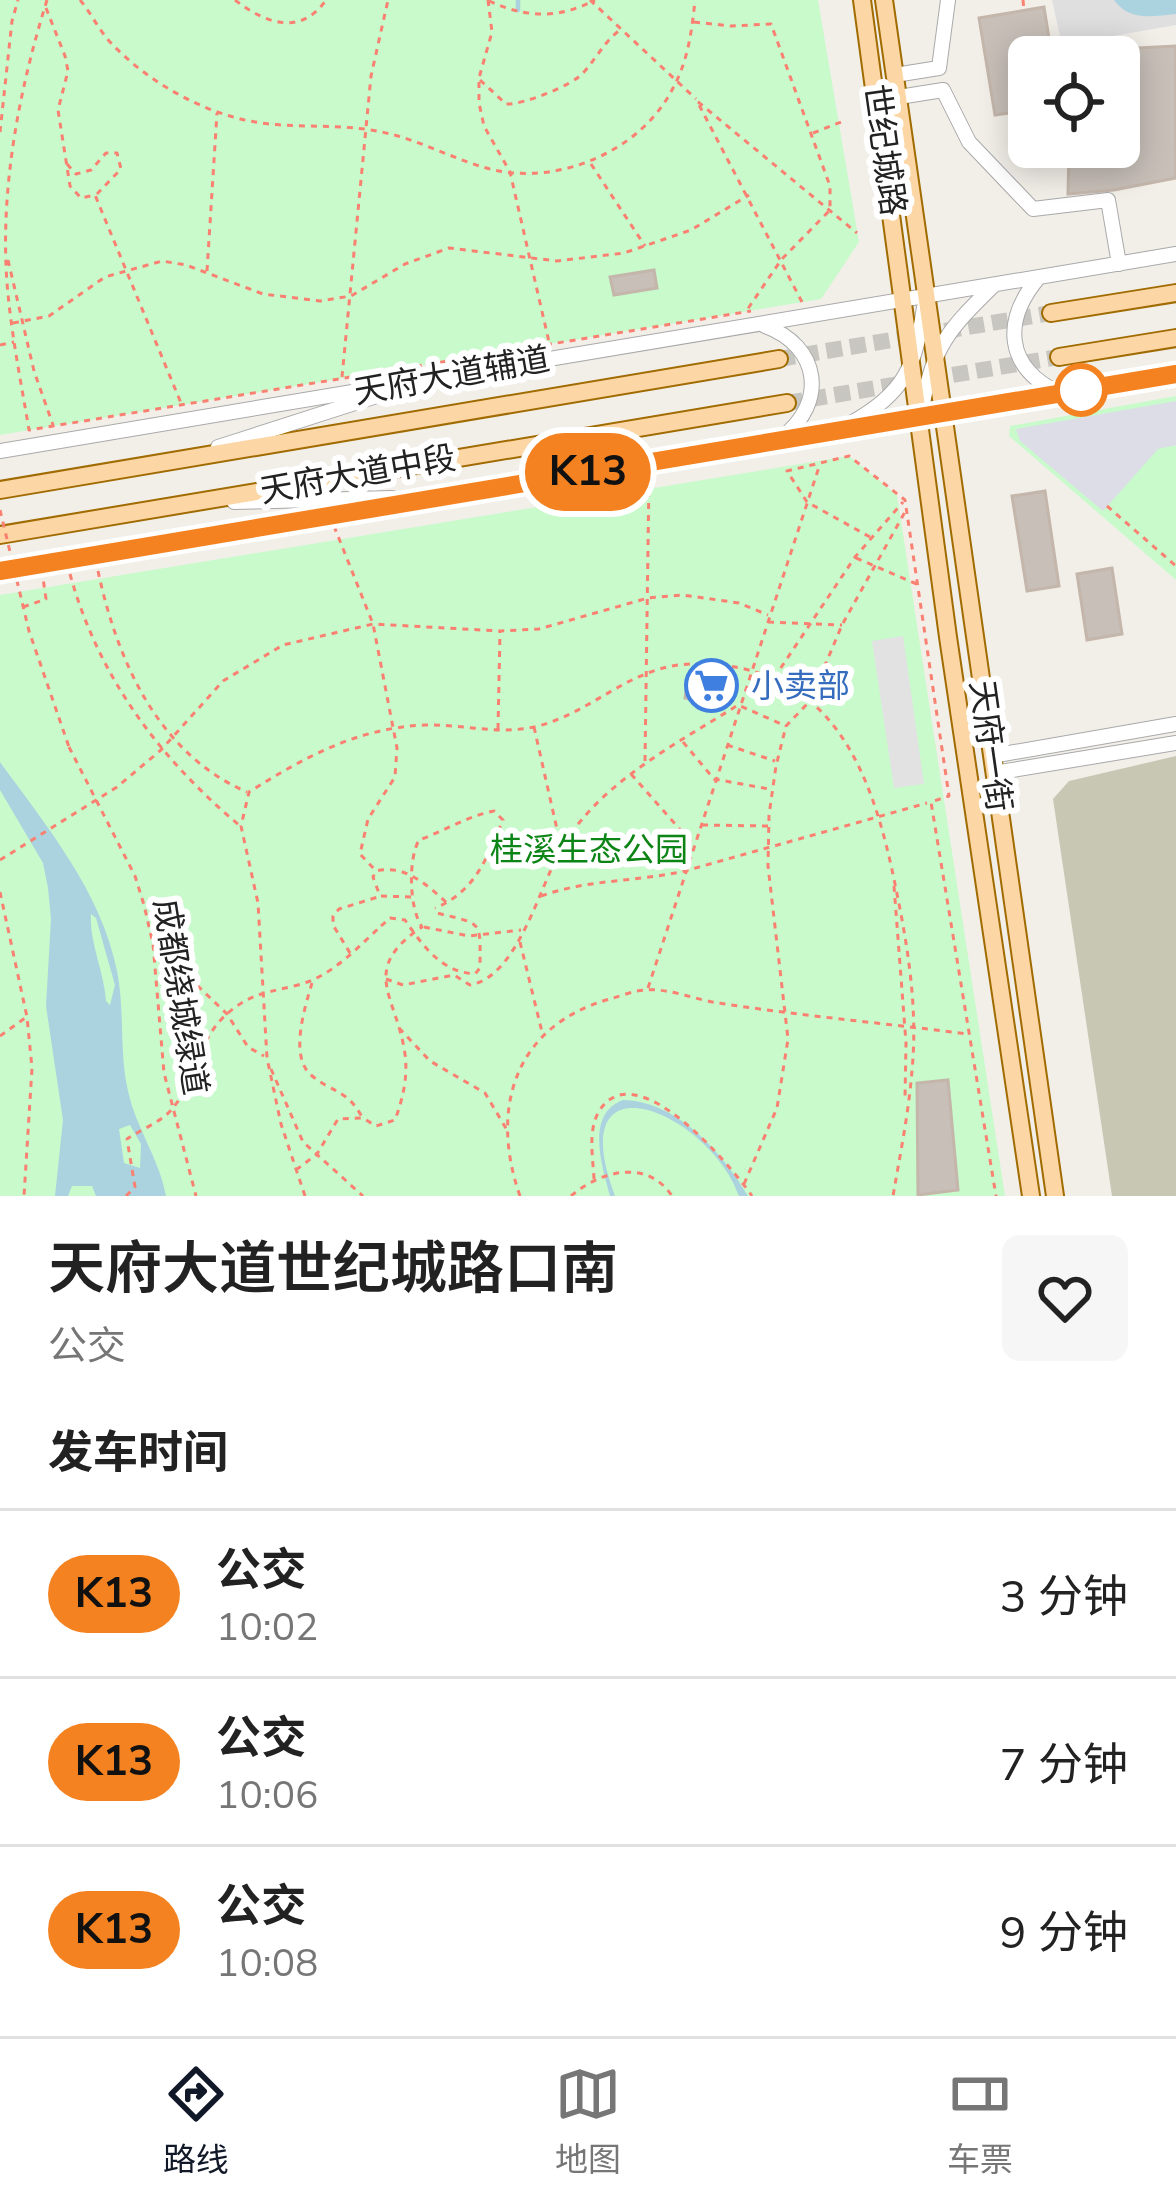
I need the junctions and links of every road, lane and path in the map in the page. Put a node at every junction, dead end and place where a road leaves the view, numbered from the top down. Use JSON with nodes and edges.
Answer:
{"nodes":[{"id":1,"x":10,"y":0,"type":"edge"},
{"id":2,"x":80,"y":0,"type":"edge"},
{"id":3,"x":235,"y":0,"type":"edge"},
{"id":4,"x":326,"y":0,"type":"edge"},
{"id":5,"x":388,"y":0,"type":"edge"},
{"id":6,"x":488,"y":0,"type":"edge"},
{"id":7,"x":695,"y":0,"type":"edge"},
{"id":8,"x":862,"y":0,"type":"edge"},
{"id":9,"x":884,"y":0,"type":"edge"},
{"id":10,"x":948,"y":0,"type":"edge"},
{"id":11,"x":1022,"y":0,"type":"edge"},
{"id":12,"x":593,"y":1,"type":"edge"},
{"id":13,"x":18,"y":3,"type":"edge"},
{"id":14,"x":46,"y":3,"type":"edge"},
{"id":15,"x":1024,"y":11,"type":"dead end"},
{"id":16,"x":693,"y":22,"type":"junction"},
{"id":17,"x":621,"y":29,"type":"junction"},
{"id":18,"x":0,"y":61,"type":"edge"},
{"id":19,"x":7,"y":65,"type":"junction"},
{"id":20,"x":939,"y":68,"type":"junction"},
{"id":21,"x":895,"y":75,"type":"junction"},
{"id":22,"x":479,"y":78,"type":"junction"},
{"id":23,"x":676,"y":81,"type":"junction"},
{"id":24,"x":943,"y":90,"type":"junction"},
{"id":25,"x":899,"y":97,"type":"junction"},
{"id":26,"x":697,"y":100,"type":"junction"},
{"id":27,"x":217,"y":111,"type":"junction"},
{"id":28,"x":841,"y":122,"type":"dead end"},
{"id":29,"x":367,"y":129,"type":"junction"},
{"id":30,"x":0,"y":132,"type":"edge"},
{"id":31,"x":811,"y":134,"type":"junction"},
{"id":32,"x":64,"y":160,"type":"junction"},
{"id":33,"x":590,"y":162,"type":"junction"},
{"id":34,"x":510,"y":172,"type":"junction"},
{"id":35,"x":95,"y":195,"type":"junction"},
{"id":36,"x":749,"y":196,"type":"junction"},
{"id":37,"x":830,"y":210,"type":"junction"},
{"id":38,"x":857,"y":233,"type":"dead end"},
{"id":39,"x":646,"y":248,"type":"junction"},
{"id":40,"x":6,"y":254,"type":"junction"},
{"id":41,"x":1176,"y":254,"type":"edge"},
{"id":42,"x":530,"y":260,"type":"junction"},
{"id":43,"x":781,"y":260,"type":"junction"},
{"id":44,"x":1120,"y":263,"type":"junction"},
{"id":45,"x":127,"y":269,"type":"junction"},
{"id":46,"x":207,"y":273,"type":"junction"},
{"id":47,"x":1039,"y":277,"type":"junction"},
{"id":48,"x":994,"y":285,"type":"junction"},
{"id":49,"x":1176,"y":292,"type":"edge"},
{"id":50,"x":351,"y":296,"type":"junction"},
{"id":51,"x":926,"y":296,"type":"junction"},
{"id":52,"x":904,"y":300,"type":"junction"},
{"id":53,"x":802,"y":302,"type":"dead end"},
{"id":54,"x":746,"y":311,"type":"junction"},
{"id":55,"x":1051,"y":313,"type":"tunnel mouth"},
{"id":56,"x":762,"y":316,"type":"junction"},
{"id":57,"x":21,"y":322,"type":"junction"},
{"id":58,"x":11,"y":323,"type":"junction"},
{"id":59,"x":1176,"y":338,"type":"edge"},
{"id":60,"x":14,"y":342,"type":"junction"},
{"id":61,"x":550,"y":344,"type":"junction"},
{"id":62,"x":0,"y":345,"type":"edge"},
{"id":63,"x":1059,"y":357,"type":"tunnel mouth"},
{"id":64,"x":779,"y":359,"type":"tunnel mouth"},
{"id":65,"x":935,"y":359,"type":"junction"},
{"id":66,"x":913,"y":364,"type":"junction"},
{"id":67,"x":1176,"y":374,"type":"edge"},
{"id":68,"x":342,"y":378,"type":"junction"},
{"id":69,"x":424,"y":380,"type":"junction"},
{"id":70,"x":1060,"y":393,"type":"junction"},
{"id":71,"x":787,"y":403,"type":"tunnel mouth"},
{"id":72,"x":182,"y":405,"type":"junction"},
{"id":73,"x":943,"y":413,"type":"junction"},
{"id":74,"x":920,"y":416,"type":"junction"},
{"id":75,"x":53,"y":426,"type":"junction"},
{"id":76,"x":842,"y":427,"type":"junction"},
{"id":77,"x":777,"y":441,"type":"junction"},
{"id":78,"x":0,"y":451,"type":"edge"},
{"id":79,"x":180,"y":459,"type":"junction"},
{"id":80,"x":820,"y":464,"type":"junction"},
{"id":81,"x":649,"y":489,"type":"dead end"},
{"id":82,"x":0,"y":490,"type":"edge"},
{"id":83,"x":441,"y":497,"type":"junction"},
{"id":84,"x":905,"y":500,"type":"junction"},
{"id":85,"x":808,"y":502,"type":"junction"},
{"id":86,"x":187,"y":503,"type":"junction"},
{"id":87,"x":1107,"y":506,"type":"dead end"},
{"id":88,"x":0,"y":509,"type":"edge"},
{"id":89,"x":906,"y":510,"type":"junction"},
{"id":90,"x":0,"y":535,"type":"edge"},
{"id":91,"x":870,"y":537,"type":"junction"},
{"id":92,"x":339,"y":539,"type":"dead end"},
{"id":93,"x":855,"y":557,"type":"junction"},
{"id":94,"x":873,"y":566,"type":"junction"},
{"id":95,"x":1176,"y":566,"type":"edge"},
{"id":96,"x":0,"y":571,"type":"edge"},
{"id":97,"x":42,"y":572,"type":"dead end"},
{"id":98,"x":100,"y":578,"type":"dead end"},
{"id":99,"x":73,"y":583,"type":"dead end"},
{"id":100,"x":919,"y":585,"type":"junction"},
{"id":101,"x":648,"y":598,"type":"junction"},
{"id":102,"x":23,"y":607,"type":"junction"},
{"id":103,"x":768,"y":615,"type":"junction"},
{"id":104,"x":766,"y":622,"type":"junction"},
{"id":105,"x":813,"y":622,"type":"junction"},
{"id":106,"x":373,"y":624,"type":"junction"},
{"id":107,"x":842,"y":625,"type":"junction"},
{"id":108,"x":500,"y":632,"type":"junction"},
{"id":109,"x":648,"y":670,"type":"junction"},
{"id":110,"x":751,"y":670,"type":"junction"},
{"id":111,"x":773,"y":680,"type":"junction"},
{"id":112,"x":810,"y":701,"type":"junction"},
{"id":113,"x":738,"y":705,"type":"junction"},
{"id":114,"x":1176,"y":724,"type":"edge"},
{"id":115,"x":786,"y":726,"type":"junction"},
{"id":116,"x":534,"y":727,"type":"junction"},
{"id":117,"x":392,"y":728,"type":"junction"},
{"id":118,"x":498,"y":730,"type":"junction"},
{"id":119,"x":174,"y":734,"type":"junction"},
{"id":120,"x":682,"y":740,"type":"junction"},
{"id":121,"x":1176,"y":743,"type":"edge"},
{"id":122,"x":725,"y":745,"type":"junction"},
{"id":123,"x":160,"y":750,"type":"junction"},
{"id":124,"x":777,"y":762,"type":"junction"},
{"id":125,"x":644,"y":763,"type":"junction"},
{"id":126,"x":993,"y":764,"type":"junction"},
{"id":127,"x":631,"y":773,"type":"junction"},
{"id":128,"x":715,"y":778,"type":"junction"},
{"id":129,"x":772,"y":790,"type":"junction"},
{"id":130,"x":249,"y":793,"type":"junction"},
{"id":131,"x":96,"y":799,"type":"junction"},
{"id":132,"x":931,"y":802,"type":"junction"},
{"id":133,"x":879,"y":815,"type":"junction"},
{"id":134,"x":700,"y":825,"type":"junction"},
{"id":135,"x":241,"y":826,"type":"junction"},
{"id":136,"x":769,"y":826,"type":"junction"},
{"id":137,"x":694,"y":844,"type":"junction"},
{"id":138,"x":768,"y":847,"type":"junction"},
{"id":139,"x":562,"y":848,"type":"junction"},
{"id":140,"x":0,"y":860,"type":"edge"},
{"id":141,"x":892,"y":867,"type":"junction"},
{"id":142,"x":376,"y":871,"type":"junction"},
{"id":143,"x":685,"y":871,"type":"junction"},
{"id":144,"x":414,"y":877,"type":"junction"},
{"id":145,"x":0,"y":892,"type":"edge"},
{"id":146,"x":380,"y":896,"type":"junction"},
{"id":147,"x":539,"y":896,"type":"junction"},
{"id":148,"x":411,"y":897,"type":"junction"},
{"id":149,"x":447,"y":903,"type":"junction"},
{"id":150,"x":422,"y":927,"type":"junction"},
{"id":151,"x":523,"y":930,"type":"junction"},
{"id":152,"x":519,"y":938,"type":"junction"},
{"id":153,"x":153,"y":944,"type":"junction"},
{"id":154,"x":351,"y":954,"type":"junction"},
{"id":155,"x":384,"y":979,"type":"junction"},
{"id":156,"x":313,"y":980,"type":"junction"},
{"id":157,"x":647,"y":989,"type":"junction"},
{"id":158,"x":262,"y":993,"type":"junction"},
{"id":159,"x":787,"y":1012,"type":"junction"},
{"id":160,"x":227,"y":1014,"type":"junction"},
{"id":161,"x":27,"y":1017,"type":"junction"},
{"id":162,"x":905,"y":1025,"type":"junction"},
{"id":163,"x":397,"y":1026,"type":"junction"},
{"id":164,"x":913,"y":1027,"type":"junction"},
{"id":165,"x":542,"y":1034,"type":"junction"},
{"id":166,"x":969,"y":1034,"type":"junction"},
{"id":167,"x":0,"y":1036,"type":"edge"},
{"id":168,"x":266,"y":1058,"type":"junction"},
{"id":169,"x":172,"y":1110,"type":"junction"},
{"id":170,"x":905,"y":1111,"type":"junction"},
{"id":171,"x":363,"y":1118,"type":"junction"},
{"id":172,"x":508,"y":1132,"type":"junction"},
{"id":173,"x":317,"y":1154,"type":"junction"},
{"id":174,"x":296,"y":1170,"type":"junction"},
{"id":175,"x":594,"y":1179,"type":"junction"},
{"id":176,"x":744,"y":1184,"type":"junction"},
{"id":177,"x":24,"y":1196,"type":"edge"},
{"id":178,"x":126,"y":1196,"type":"edge"},
{"id":179,"x":196,"y":1196,"type":"edge"},
{"id":180,"x":305,"y":1196,"type":"edge"},
{"id":181,"x":363,"y":1196,"type":"edge"},
{"id":182,"x":520,"y":1196,"type":"edge"},
{"id":183,"x":571,"y":1196,"type":"edge"},
{"id":184,"x":672,"y":1196,"type":"edge"},
{"id":185,"x":752,"y":1196,"type":"edge"},
{"id":186,"x":893,"y":1196,"type":"edge"},
{"id":187,"x":996,"y":1196,"type":"edge"},
{"id":188,"x":1031,"y":1196,"type":"edge"},
{"id":189,"x":1055,"y":1196,"type":"edge"}],
"edges":[{"from":1,"to":13,"type":"path"},
{"from":2,"to":27,"type":"path"},
{"from":3,"to":4,"type":"path"},
{"from":5,"to":29,"type":"path"},
{"from":6,"to":12,"type":"path"},
{"from":6,"to":22,"type":"path"},
{"from":7,"to":16,"type":"path"},
{"from":8,"to":52,"type":"main road","name":"世纪城路"},
{"from":9,"to":21,"type":"main road","name":"世纪城路"},
{"from":10,"to":20,"type":"street"},
{"from":11,"to":15,"type":"path"},
{"from":12,"to":17,"type":"path"},
{"from":13,"to":19,"type":"path"},
{"from":14,"to":32,"type":"path"},
{"from":14,"to":40,"type":"path"},
{"from":16,"to":23,"type":"path"},
{"from":16,"to":31,"type":"path"},
{"from":17,"to":22,"type":"path"},
{"from":17,"to":23,"type":"path"},
{"from":18,"to":19,"type":"path"},
{"from":19,"to":30,"type":"path"},
{"from":20,"to":21,"type":"street"},
{"from":20,"to":24,"type":"street"},
{"from":21,"to":25,"type":"main road","name":"世纪城路"},
{"from":22,"to":34,"type":"path"},
{"from":23,"to":26,"type":"path"},
{"from":23,"to":33,"type":"path"},
{"from":24,"to":25,"type":"street"},
{"from":24,"to":44,"type":"street"},
{"from":25,"to":51,"type":"main road","name":"世纪城路"},
{"from":26,"to":36,"type":"path"},
{"from":26,"to":37,"type":"path"},
{"from":27,"to":29,"type":"path"},
{"from":27,"to":46,"type":"path"},
{"from":28,"to":31,"type":"path"},
{"from":29,"to":34,"type":"path"},
{"from":29,"to":50,"type":"path"},
{"from":31,"to":37,"type":"path"},
{"from":32,"to":35,"type":"path"},
{"from":32,"to":35,"type":"path"},
{"from":33,"to":34,"type":"path"},
{"from":33,"to":39,"type":"path"},
{"from":34,"to":42,"type":"path"},
{"from":35,"to":45,"type":"path"},
{"from":36,"to":39,"type":"path"},
{"from":36,"to":43,"type":"path"},
{"from":37,"to":38,"type":"path"},
{"from":37,"to":43,"type":"path"},
{"from":39,"to":42,"type":"path"},
{"from":40,"to":57,"type":"path"},
{"from":40,"to":58,"type":"path"},
{"from":41,"to":44,"type":"street"},
{"from":42,"to":50,"type":"path"},
{"from":42,"to":61,"type":"path"},
{"from":43,"to":53,"type":"path"},
{"from":43,"to":54,"type":"path"},
{"from":44,"to":47,"type":"street"},
{"from":45,"to":46,"type":"path"},
{"from":45,"to":57,"type":"path"},
{"from":45,"to":72,"type":"path"},
{"from":46,"to":50,"type":"path"},
{"from":47,"to":48,"type":"street"},
{"from":47,"to":70,"type":"street"},
{"from":48,"to":51,"type":"street"},
{"from":48,"to":65,"type":"street"},
{"from":49,"to":55,"type":"main road"},
{"from":50,"to":68,"type":"path"},
{"from":51,"to":52,"type":"street","name":"天府大道辅道"},
{"from":51,"to":65,"type":"main road","name":"天府一街"},
{"from":51,"to":66,"type":"street"},
{"from":52,"to":56,"type":"street","name":"天府大道辅道"},
{"from":52,"to":66,"type":"main road","name":"天府一街"},
{"from":54,"to":56,"type":"path"},
{"from":54,"to":61,"type":"path"},
{"from":56,"to":69,"type":"street","name":"天府大道辅道"},
{"from":56,"to":77,"type":"street"},
{"from":57,"to":58,"type":"path"},
{"from":57,"to":75,"type":"path"},
{"from":58,"to":60,"type":"path"},
{"from":59,"to":63,"type":"main road"},
{"from":60,"to":62,"type":"path"},
{"from":60,"to":75,"type":"path"},
{"from":61,"to":68,"type":"path"},
{"from":64,"to":79,"type":"main road","name":"天府大道中段"},
{"from":65,"to":73,"type":"main road","name":"天府一街"},
{"from":65,"to":74,"type":"street"},
{"from":66,"to":74,"type":"main road","name":"天府一街"},
{"from":66,"to":76,"type":"street"},
{"from":67,"to":70,"type":"street"},
{"from":68,"to":72,"type":"path"},
{"from":69,"to":78,"type":"street","name":"天府大道辅道"},
{"from":69,"to":79,"type":"street"},
{"from":70,"to":73,"type":"street"},
{"from":71,"to":86,"type":"main road","name":"天府大道中段"},
{"from":72,"to":75,"type":"path"},
{"from":73,"to":74,"type":"street"},
{"from":73,"to":126,"type":"main road","name":"天府一街"},
{"from":74,"to":76,"type":"street"},
{"from":74,"to":188,"type":"main road","name":"天府一街"},
{"from":76,"to":77,"type":"street"},
{"from":77,"to":83,"type":"street"},
{"from":79,"to":82,"type":"main road","name":"天府大道中段"},
{"from":80,"to":84,"type":"path"},
{"from":80,"to":85,"type":"path"},
{"from":80,"to":85,"type":"path"},
{"from":81,"to":101,"type":"path"},
{"from":83,"to":86,"type":"street"},
{"from":83,"to":96,"type":"street"},
{"from":84,"to":89,"type":"path"},
{"from":84,"to":91,"type":"path"},
{"from":85,"to":91,"type":"path"},
{"from":85,"to":103,"type":"path"},
{"from":86,"to":90,"type":"main road","name":"天府大道中段"},
{"from":87,"to":95,"type":"path"},
{"from":88,"to":102,"type":"path","name":"成都绕城绿道","bridge":true},
{"from":89,"to":94,"type":"path"},
{"from":89,"to":100,"type":"path"},
{"from":91,"to":93,"type":"path"},
{"from":92,"to":106,"type":"path"},
{"from":93,"to":94,"type":"path"},
{"from":93,"to":105,"type":"path"},
{"from":94,"to":100,"type":"path"},
{"from":94,"to":107,"type":"path"},
{"from":97,"to":102,"type":"path"},
{"from":98,"to":119,"type":"path"},
{"from":99,"to":123,"type":"path"},
{"from":100,"to":132,"type":"path"},
{"from":101,"to":103,"type":"path"},
{"from":101,"to":108,"type":"path"},
{"from":101,"to":109,"type":"path"},
{"from":102,"to":131,"type":"path","name":"成都绕城绿道","bridge":true},
{"from":103,"to":104,"type":"path"},
{"from":104,"to":105,"type":"path"},
{"from":104,"to":110,"type":"path"},
{"from":105,"to":107,"type":"path"},
{"from":105,"to":111,"type":"path"},
{"from":106,"to":108,"type":"path"},
{"from":106,"to":117,"type":"path"},
{"from":106,"to":119,"type":"path"},
{"from":107,"to":112,"type":"path"},
{"from":108,"to":118,"type":"path"},
{"from":109,"to":110,"type":"path"},
{"from":109,"to":116,"type":"path"},
{"from":109,"to":125,"type":"path"},
{"from":110,"to":111,"type":"path"},
{"from":110,"to":113,"type":"path"},
{"from":111,"to":112,"type":"path"},
{"from":112,"to":115,"type":"path"},
{"from":112,"to":133,"type":"path"},
{"from":113,"to":115,"type":"path"},
{"from":113,"to":120,"type":"path"},
{"from":113,"to":122,"type":"path"},
{"from":114,"to":126,"type":"street"},
{"from":115,"to":124,"type":"path"},
{"from":116,"to":118,"type":"path"},
{"from":116,"to":139,"type":"path"},
{"from":117,"to":118,"type":"path"},
{"from":117,"to":130,"type":"path"},
{"from":117,"to":142,"type":"path"},
{"from":119,"to":123,"type":"path"},
{"from":119,"to":130,"type":"path"},
{"from":120,"to":125,"type":"path"},
{"from":120,"to":128,"type":"path"},
{"from":121,"to":126,"type":"street"},
{"from":122,"to":124,"type":"path"},
{"from":122,"to":128,"type":"path"},
{"from":123,"to":131,"type":"path"},
{"from":123,"to":135,"type":"path"},
{"from":124,"to":129,"type":"path"},
{"from":125,"to":127,"type":"path"},
{"from":126,"to":189,"type":"main road","name":"天府一街"},
{"from":127,"to":137,"type":"path"},
{"from":127,"to":139,"type":"path"},
{"from":128,"to":129,"type":"path"},
{"from":128,"to":134,"type":"path"},
{"from":129,"to":136,"type":"path"},
{"from":130,"to":135,"type":"path"},
{"from":131,"to":140,"type":"path"},
{"from":131,"to":153,"type":"path","name":"成都绕城绿道"},
{"from":132,"to":133,"type":"path"},
{"from":132,"to":166,"type":"path"},
{"from":133,"to":138,"type":"path"},
{"from":133,"to":141,"type":"path"},
{"from":134,"to":136,"type":"path"},
{"from":134,"to":137,"type":"path"},
{"from":135,"to":158,"type":"path"},
{"from":136,"to":138,"type":"path"},
{"from":137,"to":143,"type":"path"},
{"from":138,"to":143,"type":"path"},
{"from":138,"to":159,"type":"path"},
{"from":139,"to":147,"type":"path"},
{"from":141,"to":162,"type":"path"},
{"from":141,"to":164,"type":"path"},
{"from":142,"to":144,"type":"path"},
{"from":142,"to":146,"type":"path"},
{"from":143,"to":147,"type":"path"},
{"from":143,"to":157,"type":"path"},
{"from":144,"to":148,"type":"path"},
{"from":144,"to":149,"type":"path"},
{"from":144,"to":149,"type":"path"},
{"from":145,"to":161,"type":"path"},
{"from":146,"to":148,"type":"path"},
{"from":146,"to":154,"type":"path"},
{"from":147,"to":151,"type":"path"},
{"from":148,"to":150,"type":"path"},
{"from":149,"to":154,"type":"path","bridge":true},
{"from":150,"to":151,"type":"path"},
{"from":150,"to":155,"type":"path"},
{"from":151,"to":152,"type":"path"},
{"from":152,"to":155,"type":"path"},
{"from":152,"to":165,"type":"path"},
{"from":153,"to":160,"type":"path"},
{"from":153,"to":169,"type":"path","name":"成都绕城绿道"},
{"from":154,"to":156,"type":"path"},
{"from":155,"to":163,"type":"path"},
{"from":156,"to":158,"type":"path"},
{"from":156,"to":171,"type":"path"},
{"from":157,"to":159,"type":"path"},
{"from":157,"to":165,"type":"path"},
{"from":158,"to":160,"type":"path"},
{"from":158,"to":168,"type":"path"},
{"from":159,"to":162,"type":"path"},
{"from":159,"to":176,"type":"path"},
{"from":160,"to":168,"type":"path"},
{"from":160,"to":169,"type":"path"},
{"from":161,"to":167,"type":"path"},
{"from":161,"to":177,"type":"path"},
{"from":162,"to":164,"type":"path"},
{"from":162,"to":170,"type":"path"},
{"from":163,"to":171,"type":"path"},
{"from":163,"to":172,"type":"path"},
{"from":164,"to":166,"type":"path"},
{"from":164,"to":170,"type":"path"},
{"from":165,"to":172,"type":"path"},
{"from":166,"to":187,"type":"path"},
{"from":168,"to":173,"type":"path"},
{"from":168,"to":174,"type":"path"},
{"from":169,"to":178,"type":"path"},
{"from":169,"to":179,"type":"path","name":"成都绕城绿道"},
{"from":170,"to":186,"type":"path"},
{"from":171,"to":173,"type":"path"},
{"from":172,"to":182,"type":"path"},
{"from":173,"to":174,"type":"path"},
{"from":173,"to":181,"type":"path"},
{"from":174,"to":180,"type":"path"},
{"from":175,"to":176,"type":"path"},
{"from":175,"to":183,"type":"path"},
{"from":175,"to":184,"type":"path"},
{"from":176,"to":185,"type":"path"}]}
